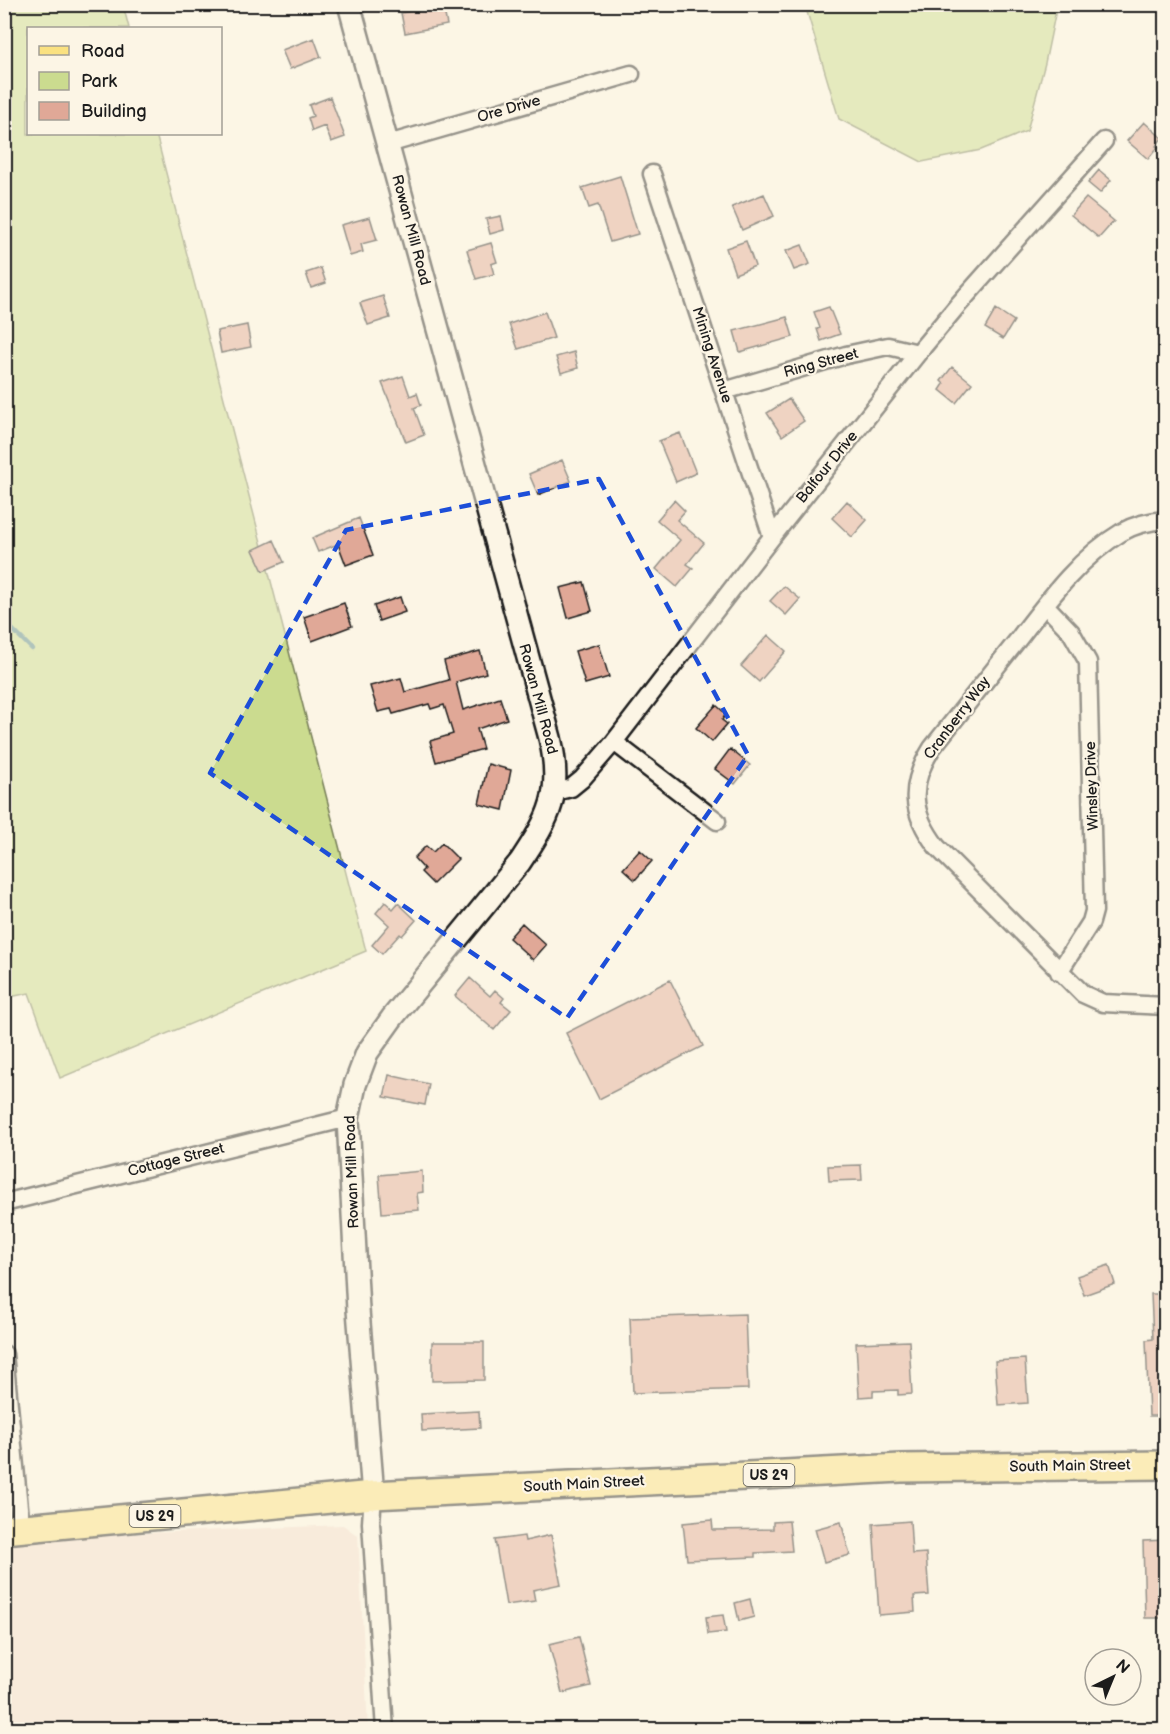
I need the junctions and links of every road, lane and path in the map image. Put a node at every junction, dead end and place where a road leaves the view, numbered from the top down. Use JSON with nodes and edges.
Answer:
{"nodes":[{"id":1,"x":349,"y":4,"type":"edge"},
{"id":2,"x":631,"y":74,"type":"dead end"},
{"id":3,"x":1104,"y":141,"type":"dead end"},
{"id":4,"x":388,"y":144,"type":"junction"},
{"id":5,"x":652,"y":174,"type":"dead end"},
{"id":6,"x":918,"y":353,"type":"junction"},
{"id":7,"x":724,"y":391,"type":"junction"},
{"id":8,"x":1166,"y":520,"type":"edge"},
{"id":9,"x":771,"y":537,"type":"junction"},
{"id":10,"x":1045,"y":605,"type":"junction"},
{"id":11,"x":614,"y":742,"type":"junction"},
{"id":12,"x":555,"y":792,"type":"junction"},
{"id":13,"x":717,"y":821,"type":"dead end"},
{"id":14,"x":1059,"y":972,"type":"junction"},
{"id":15,"x":1166,"y":1006,"type":"edge"},
{"id":16,"x":348,"y":1118,"type":"junction"},
{"id":17,"x":4,"y":1203,"type":"edge"},
{"id":18,"x":4,"y":1354,"type":"edge"},
{"id":19,"x":1166,"y":1465,"type":"edge"},
{"id":20,"x":373,"y":1495,"type":"junction"},
{"id":21,"x":13,"y":1529,"type":"edge"},
{"id":22,"x":385,"y":1730,"type":"edge"}],
"edges":[{"from":1,"to":4,"type":"street","name":"Rowan Mill Road"},
{"from":2,"to":4,"type":"street","name":"Ore Drive"},
{"from":3,"to":6,"type":"street","name":"Balfour Drive"},
{"from":4,"to":12,"type":"street","name":"Rowan Mill Road"},
{"from":5,"to":7,"type":"street","name":"Mining Avenue"},
{"from":6,"to":7,"type":"street","name":"Ring Street"},
{"from":6,"to":9,"type":"street","name":"Balfour Drive"},
{"from":7,"to":9,"type":"street","name":"Mining Avenue"},
{"from":8,"to":10,"type":"street","name":"Cranberry Way"},
{"from":9,"to":11,"type":"street","name":"Balfour Drive"},
{"from":10,"to":14,"type":"street","name":"Winsley Drive"},
{"from":10,"to":14,"type":"street","name":"Cranberry Way"},
{"from":11,"to":12,"type":"street","name":"Balfour Drive"},
{"from":11,"to":13,"type":"street"},
{"from":12,"to":16,"type":"street","name":"Rowan Mill Road"},
{"from":14,"to":15,"type":"street","name":"Cranberry Way"},
{"from":16,"to":17,"type":"street","name":"Cottage Street"},
{"from":16,"to":20,"type":"street","name":"Rowan Mill Road"},
{"from":18,"to":21,"type":"street"},
{"from":19,"to":20,"type":"main road","name":"South Main Street","number":"US 29"},
{"from":20,"to":21,"type":"main road","name":"South Main Street","number":"US 29"},
{"from":20,"to":22,"type":"street"}]}
